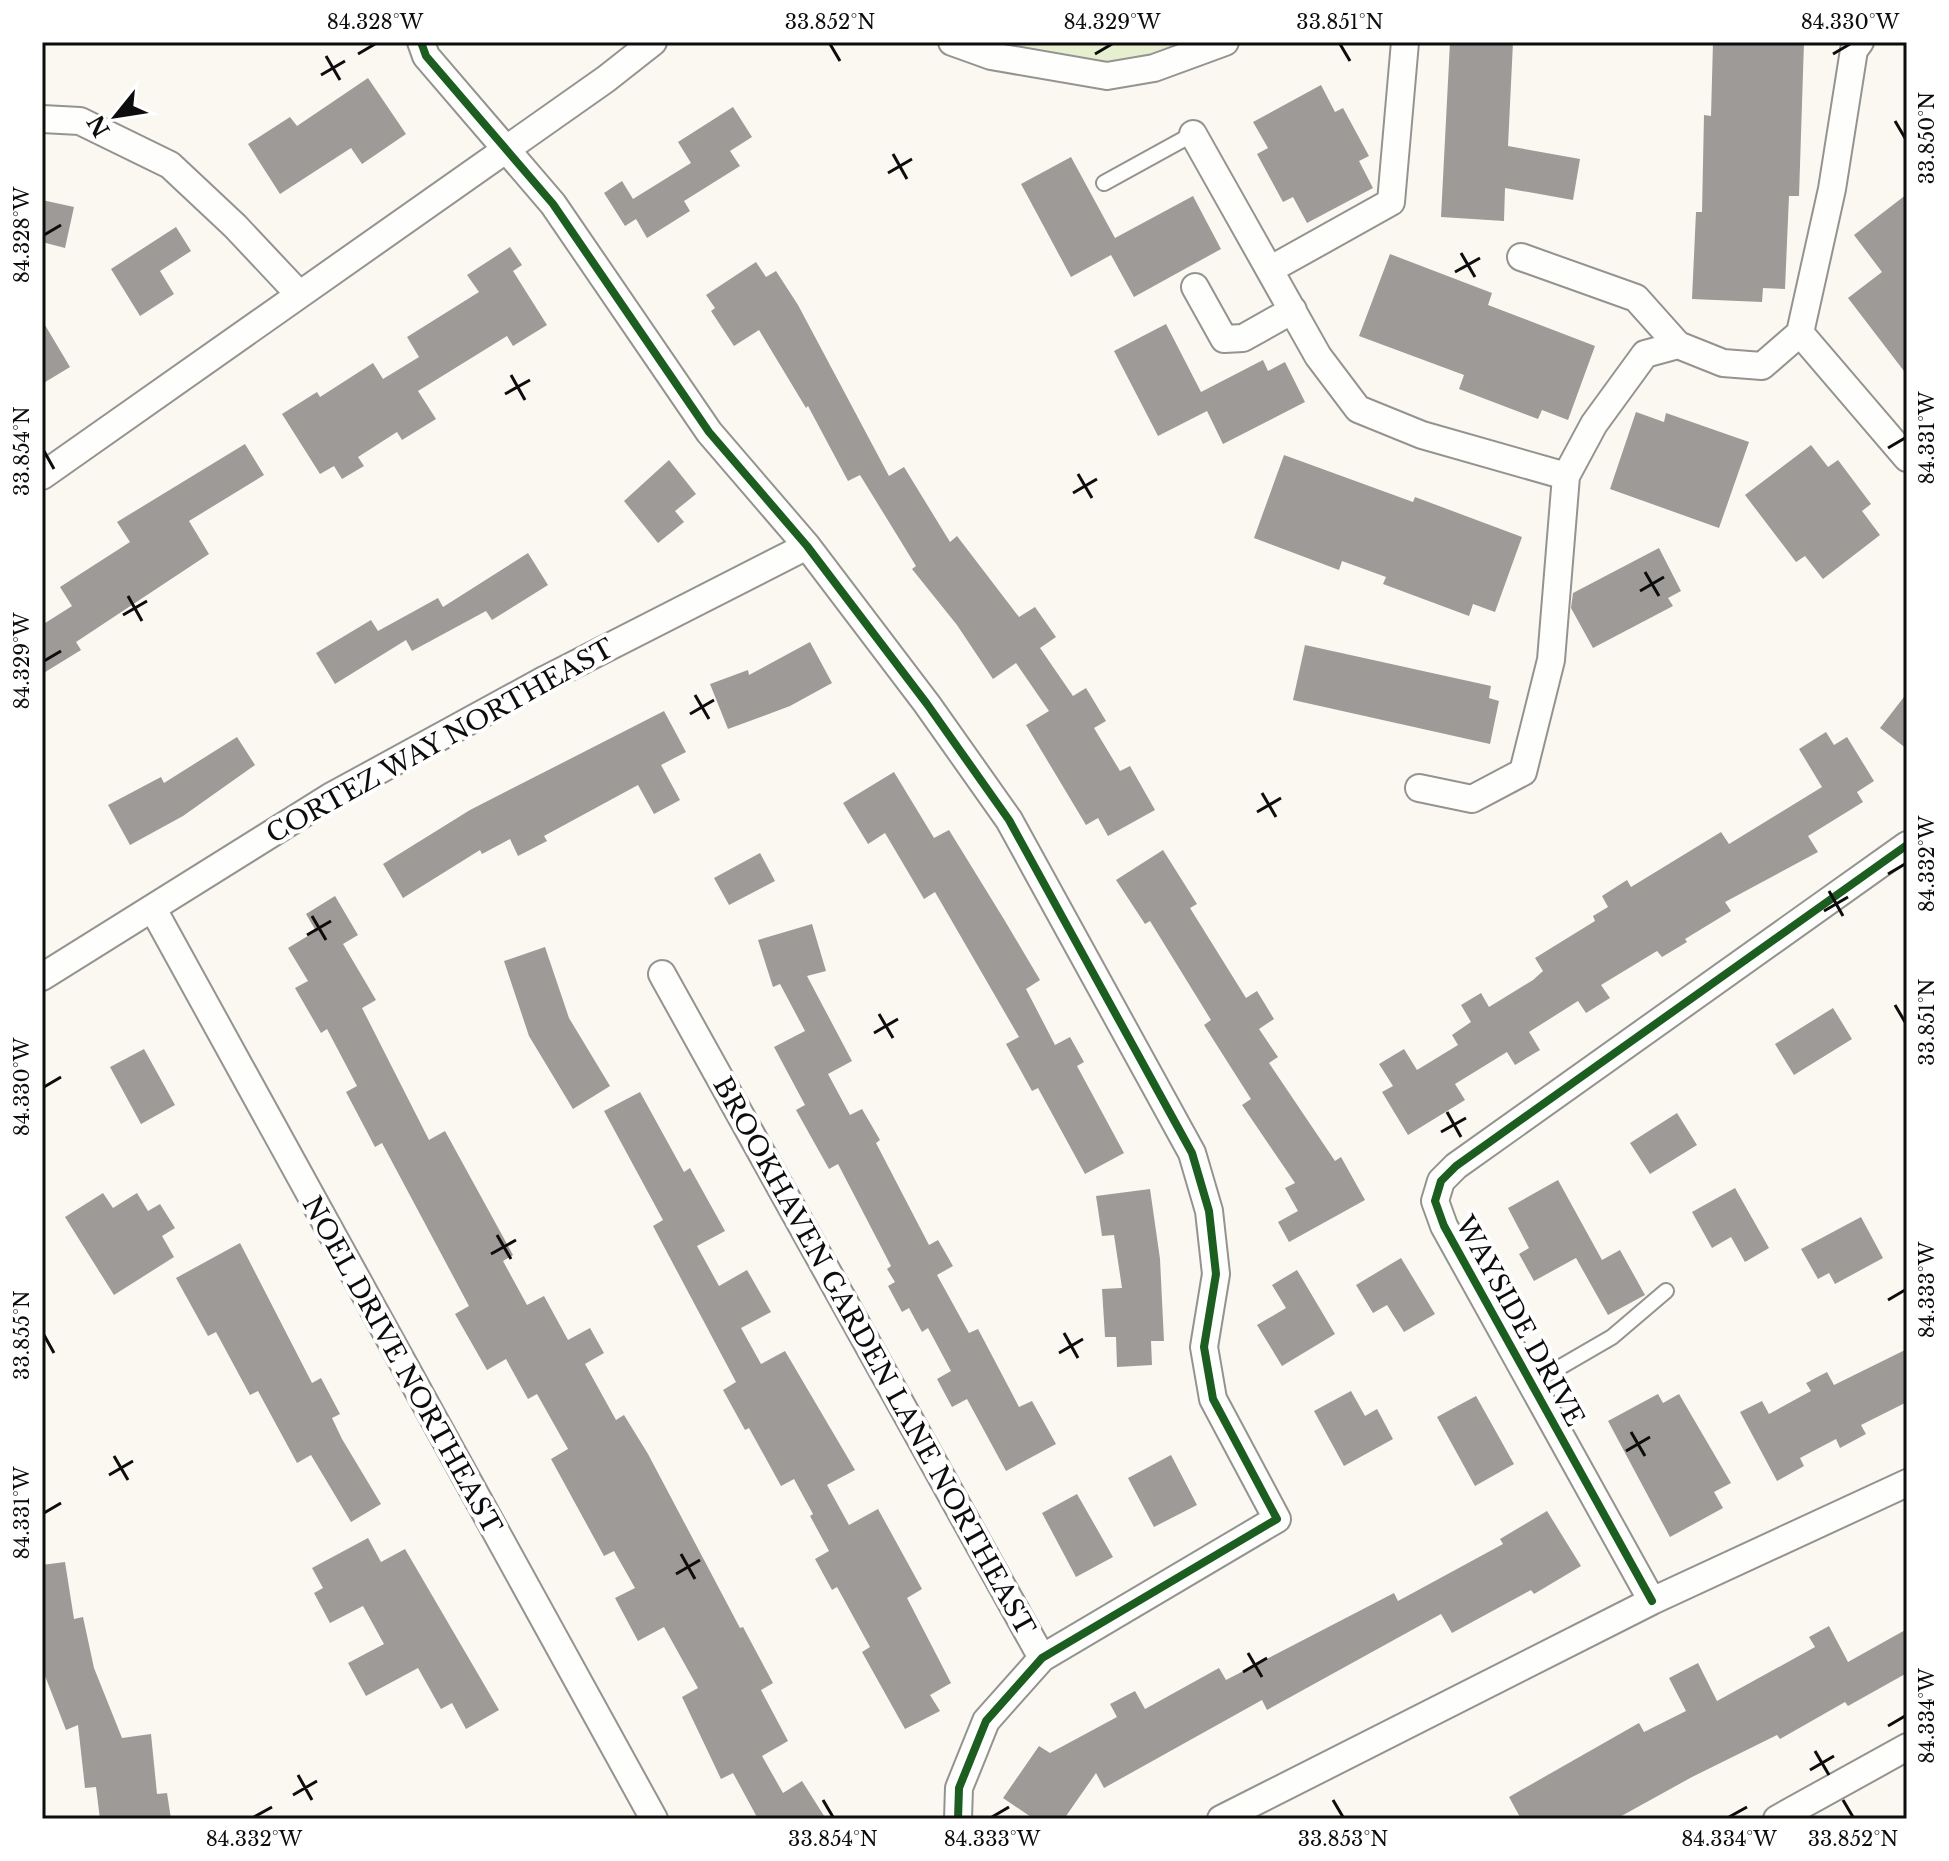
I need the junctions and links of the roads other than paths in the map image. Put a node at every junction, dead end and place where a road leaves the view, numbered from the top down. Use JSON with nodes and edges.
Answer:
{"nodes":[{"id":1,"x":421,"y":42,"type":"edge"},
{"id":2,"x":653,"y":42,"type":"edge"},
{"id":3,"x":952,"y":42,"type":"edge"},
{"id":4,"x":1225,"y":42,"type":"edge"},
{"id":5,"x":1405,"y":42,"type":"edge"},
{"id":6,"x":1860,"y":42,"type":"edge"},
{"id":7,"x":42,"y":119,"type":"edge"},
{"id":8,"x":1193,"y":134,"type":"joint"},
{"id":9,"x":505,"y":148,"type":"junction"},
{"id":10,"x":1104,"y":183,"type":"dead end"},
{"id":11,"x":1521,"y":257,"type":"dead end"},
{"id":12,"x":1271,"y":269,"type":"junction"},
{"id":13,"x":1195,"y":287,"type":"dead end"},
{"id":14,"x":298,"y":293,"type":"junction"},
{"id":15,"x":1293,"y":310,"type":"junction"},
{"id":16,"x":1800,"y":333,"type":"junction"},
{"id":17,"x":1678,"y":345,"type":"junction"},
{"id":18,"x":1907,"y":458,"type":"edge"},
{"id":19,"x":42,"y":476,"type":"edge"},
{"id":20,"x":1566,"y":476,"type":"junction"},
{"id":21,"x":807,"y":546,"type":"junction"},
{"id":22,"x":1419,"y":788,"type":"dead end"},
{"id":23,"x":1907,"y":845,"type":"edge"},
{"id":24,"x":153,"y":909,"type":"junction"},
{"id":25,"x":662,"y":974,"type":"dead end"},
{"id":26,"x":42,"y":977,"type":"edge"},
{"id":27,"x":1666,"y":1291,"type":"dead end"},
{"id":28,"x":1531,"y":1384,"type":"junction"},
{"id":29,"x":1907,"y":1483,"type":"edge"},
{"id":30,"x":1652,"y":1601,"type":"junction"},
{"id":31,"x":1042,"y":1658,"type":"junction"},
{"id":32,"x":1907,"y":1747,"type":"edge"},
{"id":33,"x":654,"y":1819,"type":"edge"},
{"id":34,"x":958,"y":1819,"type":"edge"},
{"id":35,"x":1221,"y":1819,"type":"edge"},
{"id":36,"x":1777,"y":1819,"type":"edge"}],
"edges":[{"from":1,"to":9,"type":"street"},
{"from":2,"to":9,"type":"street"},
{"from":3,"to":4,"type":"street"},
{"from":5,"to":12,"type":"street"},
{"from":6,"to":16,"type":"street"},
{"from":7,"to":14,"type":"street"},
{"from":8,"to":10,"type":"lane"},
{"from":8,"to":12,"type":"street"},
{"from":9,"to":14,"type":"street"},
{"from":9,"to":21,"type":"street"},
{"from":11,"to":17,"type":"street"},
{"from":12,"to":15,"type":"street"},
{"from":13,"to":15,"type":"street"},
{"from":14,"to":19,"type":"street"},
{"from":15,"to":20,"type":"street"},
{"from":16,"to":17,"type":"street"},
{"from":16,"to":18,"type":"street"},
{"from":17,"to":20,"type":"street"},
{"from":20,"to":22,"type":"street"},
{"from":21,"to":24,"type":"street","name":"CORTEZ WAY NORTHEAST"},
{"from":21,"to":31,"type":"street"},
{"from":23,"to":28,"type":"street","name":"WAYSIDE DRIVE"},
{"from":24,"to":26,"type":"street","name":"CORTEZ WAY NORTHEAST"},
{"from":24,"to":33,"type":"street","name":"NOEL DRIVE NORTHEAST"},
{"from":25,"to":31,"type":"street","name":"BROOKHAVEN GARDEN LANE NORTHEAST"},
{"from":27,"to":28,"type":"lane"},
{"from":28,"to":30,"type":"street","name":"WAYSIDE DRIVE"},
{"from":29,"to":30,"type":"street"},
{"from":30,"to":35,"type":"street"},
{"from":31,"to":34,"type":"street","name":"BROOKHAVEN GARDEN LANE NORTHEAST"},
{"from":32,"to":36,"type":"street"}]}
